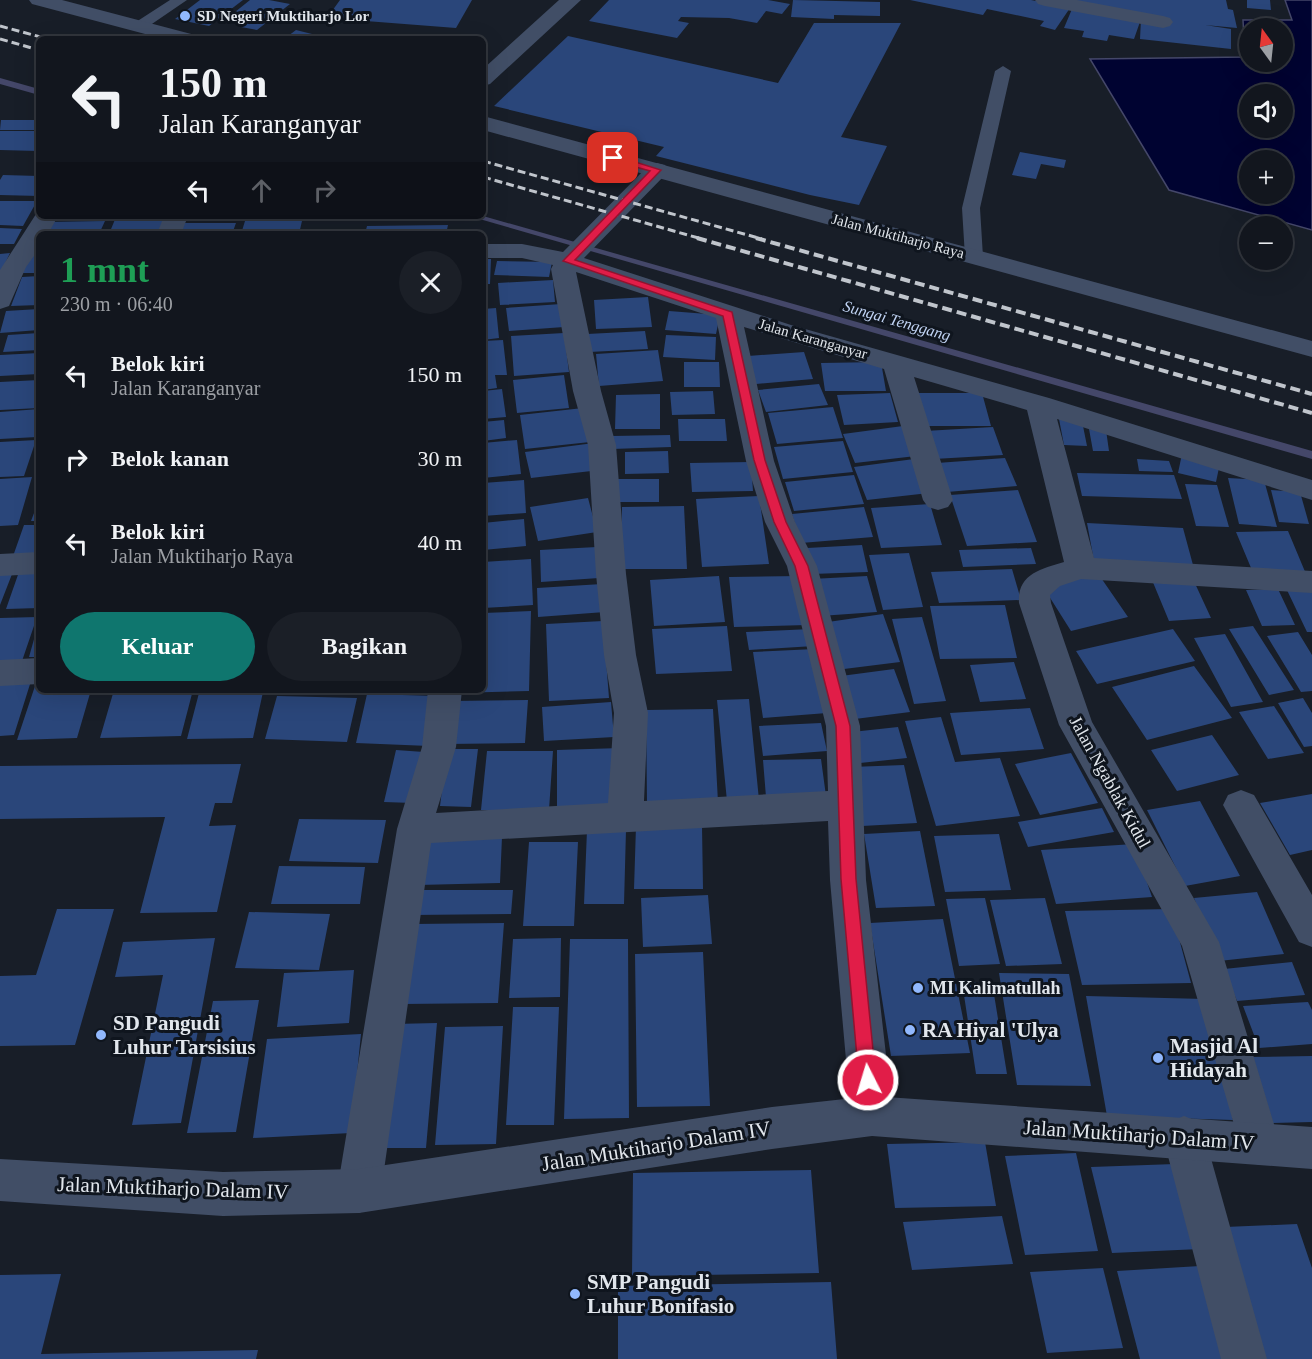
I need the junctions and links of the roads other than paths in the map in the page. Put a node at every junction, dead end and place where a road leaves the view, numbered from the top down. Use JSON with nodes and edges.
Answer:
{"nodes":[{"id":1,"x":39,"y":0,"type":"edge"},
{"id":2,"x":180,"y":0,"type":"edge"},
{"id":3,"x":1046,"y":0,"type":"edge"},
{"id":4,"x":563,"y":1,"type":"edge"},
{"id":5,"x":1163,"y":22,"type":"dead end"},
{"id":6,"x":141,"y":25,"type":"junction"},
{"id":7,"x":178,"y":36,"type":"edge"},
{"id":8,"x":1003,"y":71,"type":"dead end"},
{"id":9,"x":486,"y":77,"type":"edge"},
{"id":10,"x":486,"y":124,"type":"edge"},
{"id":11,"x":657,"y":170,"type":"junction"},
{"id":12,"x":0,"y":247,"type":"edge"},
{"id":13,"x":34,"y":247,"type":"edge"},
{"id":14,"x":486,"y":251,"type":"edge"},
{"id":15,"x":574,"y":255,"type":"junction"},
{"id":16,"x":974,"y":256,"type":"junction"},
{"id":17,"x":0,"y":301,"type":"edge"},
{"id":18,"x":728,"y":314,"type":"junction"},
{"id":19,"x":1312,"y":349,"type":"edge"},
{"id":20,"x":896,"y":363,"type":"junction"},
{"id":21,"x":1039,"y":404,"type":"junction"},
{"id":22,"x":1307,"y":488,"type":"edge"},
{"id":23,"x":938,"y":500,"type":"dead end"},
{"id":24,"x":1312,"y":516,"type":"edge"},
{"id":25,"x":36,"y":563,"type":"edge"},
{"id":26,"x":0,"y":565,"type":"edge"},
{"id":27,"x":1081,"y":568,"type":"junction"},
{"id":28,"x":1312,"y":582,"type":"edge"},
{"id":29,"x":36,"y":671,"type":"edge"},
{"id":30,"x":0,"y":673,"type":"edge"},
{"id":31,"x":445,"y":693,"type":"edge"},
{"id":32,"x":846,"y":805,"type":"junction"},
{"id":33,"x":1241,"y":805,"type":"dead end"},
{"id":34,"x":625,"y":818,"type":"junction"},
{"id":35,"x":415,"y":829,"type":"junction"},
{"id":36,"x":1312,"y":930,"type":"edge"},
{"id":37,"x":872,"y":1116,"type":"junction"},
{"id":38,"x":1184,"y":1137,"type":"junction"},
{"id":39,"x":1259,"y":1144,"type":"junction"},
{"id":40,"x":1312,"y":1148,"type":"edge"},
{"id":41,"x":3,"y":1187,"type":"edge"},
{"id":42,"x":359,"y":1191,"type":"junction"},
{"id":43,"x":1244,"y":1359,"type":"edge"}],
"edges":[{"from":1,"to":6,"type":"street"},
{"from":2,"to":6,"type":"lane"},
{"from":3,"to":5,"type":"street"},
{"from":4,"to":9,"type":"street"},
{"from":6,"to":7,"type":"street"},
{"from":8,"to":16,"type":"lane"},
{"from":10,"to":11,"type":"street","name":"Jalan Muktiharjo Raya"},
{"from":11,"to":15,"type":"street"},
{"from":11,"to":16,"type":"street","name":"Jalan Muktiharjo Raya"},
{"from":12,"to":13,"type":"street"},
{"from":13,"to":17,"type":"street"},
{"from":14,"to":15,"type":"street","name":"Jalan Karanganyar"},
{"from":15,"to":18,"type":"street","name":"Jalan Karanganyar"},
{"from":15,"to":34,"type":"street"},
{"from":16,"to":19,"type":"street","name":"Jalan Muktiharjo Raya"},
{"from":18,"to":20,"type":"street","name":"Jalan Karanganyar"},
{"from":18,"to":32,"type":"street"},
{"from":20,"to":21,"type":"street","name":"Jalan Karanganyar"},
{"from":20,"to":23,"type":"street"},
{"from":21,"to":22,"type":"street","name":"Jalan Karanganyar"},
{"from":21,"to":27,"type":"street"},
{"from":22,"to":24,"type":"street"},
{"from":25,"to":26,"type":"street"},
{"from":27,"to":28,"type":"street"},
{"from":27,"to":39,"type":"street","name":"Jalan Ngablak Kidul"},
{"from":29,"to":30,"type":"street"},
{"from":31,"to":35,"type":"street"},
{"from":32,"to":34,"type":"street"},
{"from":32,"to":37,"type":"street"},
{"from":33,"to":36,"type":"street"},
{"from":34,"to":35,"type":"street"},
{"from":35,"to":42,"type":"street"},
{"from":37,"to":38,"type":"street","name":"Jalan Muktiharjo Dalam IV"},
{"from":37,"to":42,"type":"street","name":"Jalan Muktiharjo Dalam IV"},
{"from":38,"to":39,"type":"street","name":"Jalan Muktiharjo Dalam IV"},
{"from":38,"to":43,"type":"street"},
{"from":39,"to":40,"type":"street","name":"Jalan Muktiharjo Dalam IV"},
{"from":41,"to":42,"type":"street","name":"Jalan Muktiharjo Dalam IV"}]}
